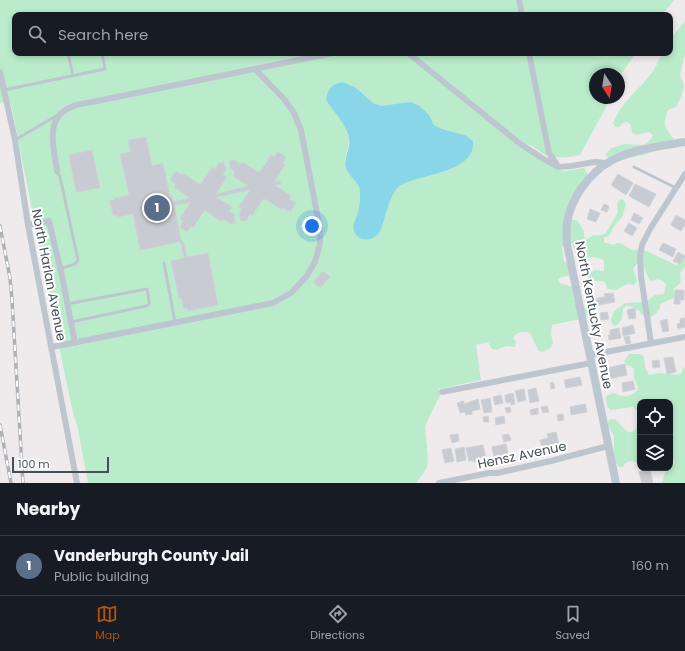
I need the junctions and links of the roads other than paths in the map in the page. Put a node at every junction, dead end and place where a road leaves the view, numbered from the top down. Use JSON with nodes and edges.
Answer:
{"nodes":[{"id":1,"x":519,"y":0,"type":"edge"},
{"id":2,"x":521,"y":12,"type":"edge"},
{"id":3,"x":69,"y":56,"type":"edge"},
{"id":4,"x":103,"y":56,"type":"edge"},
{"id":5,"x":319,"y":56,"type":"edge"},
{"id":6,"x":412,"y":56,"type":"edge"},
{"id":7,"x":529,"y":56,"type":"edge"},
{"id":8,"x":255,"y":69,"type":"junction"},
{"id":9,"x":0,"y":72,"type":"edge"},
{"id":10,"x":73,"y":76,"type":"junction"},
{"id":11,"x":4,"y":90,"type":"junction"},
{"id":12,"x":60,"y":114,"type":"junction"},
{"id":13,"x":15,"y":140,"type":"junction"},
{"id":14,"x":685,"y":142,"type":"edge"},
{"id":15,"x":607,"y":163,"type":"junction"},
{"id":16,"x":558,"y":167,"type":"junction"},
{"id":17,"x":634,"y":167,"type":"dead end"},
{"id":18,"x":57,"y":171,"type":"joint"},
{"id":19,"x":685,"y":174,"type":"edge"},
{"id":20,"x":676,"y":188,"type":"junction"},
{"id":21,"x":28,"y":225,"type":"junction"},
{"id":22,"x":164,"y":263,"type":"dead end"},
{"id":23,"x":60,"y":269,"type":"junction"},
{"id":24,"x":67,"y":304,"type":"junction"},
{"id":25,"x":70,"y":322,"type":"junction"},
{"id":26,"x":175,"y":322,"type":"junction"},
{"id":27,"x":685,"y":337,"type":"edge"},
{"id":28,"x":75,"y":343,"type":"junction"},
{"id":29,"x":652,"y":343,"type":"junction"},
{"id":30,"x":52,"y":347,"type":"junction"},
{"id":31,"x":591,"y":359,"type":"junction"},
{"id":32,"x":442,"y":392,"type":"dead end"},
{"id":33,"x":608,"y":446,"type":"junction"},
{"id":34,"x":457,"y":481,"type":"edge"},
{"id":35,"x":77,"y":483,"type":"edge"},
{"id":36,"x":439,"y":483,"type":"edge"},
{"id":37,"x":616,"y":483,"type":"edge"}],
"edges":[{"from":1,"to":2,"type":"street"},
{"from":3,"to":10,"type":"lane"},
{"from":4,"to":10,"type":"lane"},
{"from":5,"to":8,"type":"street"},
{"from":6,"to":16,"type":"street"},
{"from":7,"to":16,"type":"street"},
{"from":8,"to":12,"type":"street"},
{"from":8,"to":26,"type":"street"},
{"from":9,"to":11,"type":"street","name":"North Harlan Avenue"},
{"from":10,"to":11,"type":"lane"},
{"from":11,"to":13,"type":"street","name":"North Harlan Avenue"},
{"from":12,"to":13,"type":"lane"},
{"from":12,"to":18,"type":"street"},
{"from":13,"to":21,"type":"street","name":"North Harlan Avenue"},
{"from":14,"to":15,"type":"street","name":"North Kentucky Avenue"},
{"from":15,"to":16,"type":"street"},
{"from":15,"to":31,"type":"street","name":"North Kentucky Avenue"},
{"from":17,"to":20,"type":"lane"},
{"from":18,"to":23,"type":"lane"},
{"from":19,"to":20,"type":"street"},
{"from":20,"to":29,"type":"street"},
{"from":21,"to":23,"type":"street"},
{"from":21,"to":30,"type":"street","name":"North Harlan Avenue"},
{"from":22,"to":26,"type":"lane"},
{"from":23,"to":24,"type":"street"},
{"from":24,"to":25,"type":"street"},
{"from":24,"to":25,"type":"lane"},
{"from":25,"to":28,"type":"street"},
{"from":26,"to":28,"type":"street"},
{"from":27,"to":29,"type":"street"},
{"from":28,"to":30,"type":"street"},
{"from":29,"to":31,"type":"street"},
{"from":30,"to":35,"type":"street","name":"North Harlan Avenue"},
{"from":31,"to":32,"type":"street"},
{"from":31,"to":33,"type":"street","name":"North Kentucky Avenue"},
{"from":33,"to":34,"type":"street","name":"Hensz Avenue"},
{"from":33,"to":37,"type":"street","name":"North Kentucky Avenue"},
{"from":34,"to":36,"type":"street","name":"Hensz Avenue"}]}
